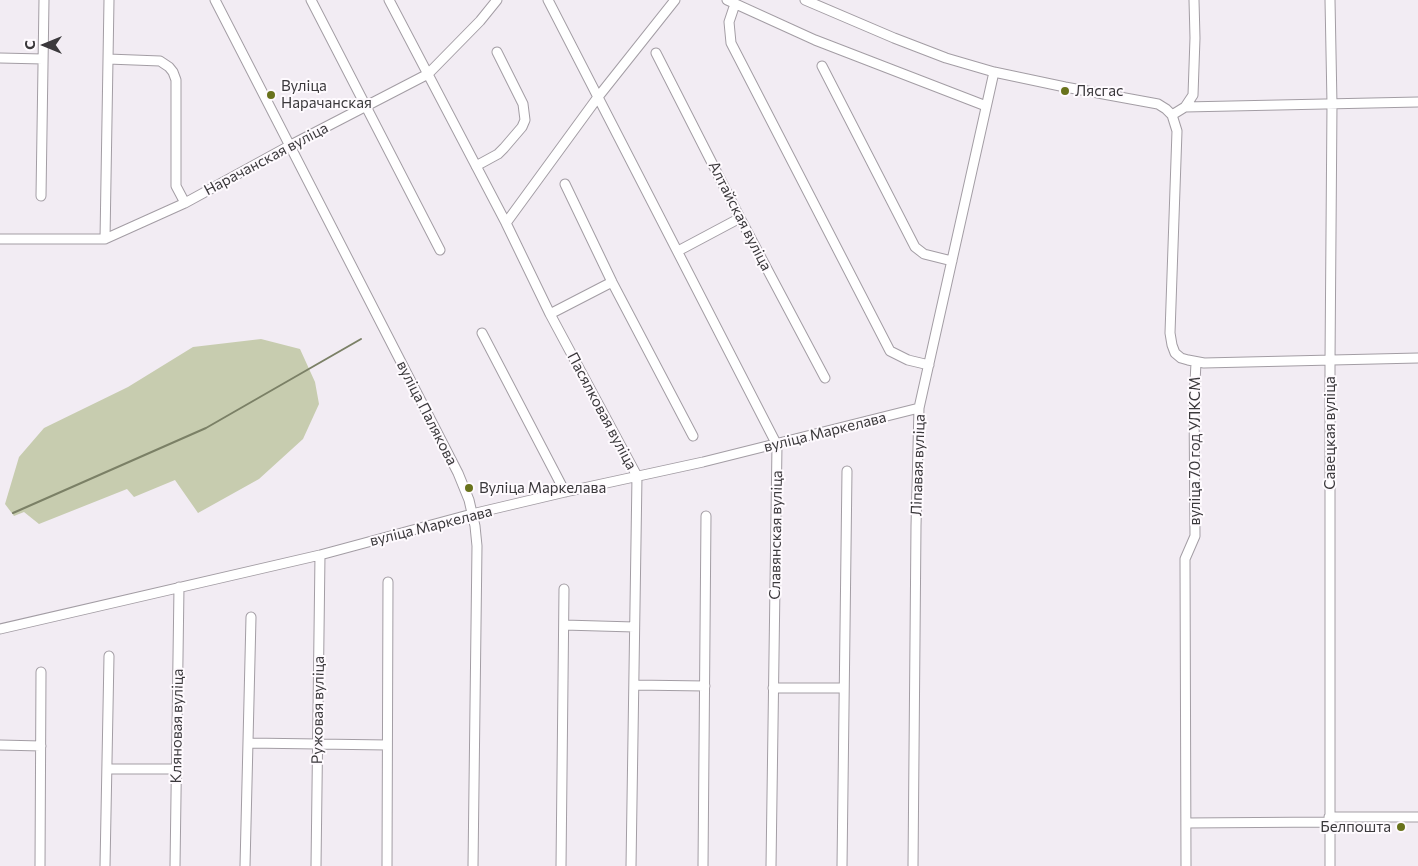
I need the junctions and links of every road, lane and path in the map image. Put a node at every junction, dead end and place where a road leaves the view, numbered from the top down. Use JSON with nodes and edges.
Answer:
{"nodes":[{"id":1,"x":44,"y":0,"type":"edge"},
{"id":2,"x":109,"y":0,"type":"edge"},
{"id":3,"x":215,"y":0,"type":"edge"},
{"id":4,"x":311,"y":0,"type":"edge"},
{"id":5,"x":390,"y":0,"type":"edge"},
{"id":6,"x":497,"y":0,"type":"edge"},
{"id":7,"x":548,"y":0,"type":"edge"},
{"id":8,"x":675,"y":0,"type":"edge"},
{"id":9,"x":805,"y":0,"type":"edge"},
{"id":10,"x":1194,"y":0,"type":"edge"},
{"id":11,"x":1330,"y":0,"type":"edge"},
{"id":12,"x":731,"y":2,"type":"edge"},
{"id":13,"x":814,"y":2,"type":"edge"},
{"id":14,"x":497,"y":52,"type":"dead end"},
{"id":15,"x":656,"y":53,"type":"dead end"},
{"id":16,"x":0,"y":58,"type":"edge"},
{"id":17,"x":43,"y":59,"type":"junction"},
{"id":18,"x":108,"y":60,"type":"junction"},
{"id":19,"x":822,"y":66,"type":"dead end"},
{"id":20,"x":994,"y":72,"type":"junction"},
{"id":21,"x":428,"y":74,"type":"junction"},
{"id":22,"x":598,"y":97,"type":"junction"},
{"id":23,"x":1418,"y":102,"type":"edge"},
{"id":24,"x":1332,"y":104,"type":"junction"},
{"id":25,"x":366,"y":106,"type":"junction"},
{"id":26,"x":986,"y":106,"type":"junction"},
{"id":27,"x":1185,"y":107,"type":"junction"},
{"id":28,"x":1172,"y":115,"type":"junction"},
{"id":29,"x":289,"y":146,"type":"junction"},
{"id":30,"x":476,"y":166,"type":"junction"},
{"id":31,"x":566,"y":184,"type":"dead end"},
{"id":32,"x":41,"y":196,"type":"dead end"},
{"id":33,"x":185,"y":202,"type":"junction"},
{"id":34,"x":740,"y":218,"type":"junction"},
{"id":35,"x":506,"y":223,"type":"junction"},
{"id":36,"x":0,"y":239,"type":"edge"},
{"id":37,"x":106,"y":239,"type":"junction"},
{"id":38,"x":440,"y":250,"type":"dead end"},
{"id":39,"x":678,"y":251,"type":"junction"},
{"id":40,"x":952,"y":261,"type":"junction"},
{"id":41,"x":612,"y":282,"type":"junction"},
{"id":42,"x":550,"y":314,"type":"junction"},
{"id":43,"x":482,"y":333,"type":"dead end"},
{"id":44,"x":1418,"y":358,"type":"edge"},
{"id":45,"x":1330,"y":361,"type":"junction"},
{"id":46,"x":1196,"y":362,"type":"junction"},
{"id":47,"x":929,"y":366,"type":"junction"},
{"id":48,"x":825,"y":378,"type":"dead end"},
{"id":49,"x":919,"y":408,"type":"junction"},
{"id":50,"x":693,"y":436,"type":"dead end"},
{"id":51,"x":777,"y":444,"type":"junction"},
{"id":52,"x":847,"y":471,"type":"dead end"},
{"id":53,"x":637,"y":476,"type":"junction"},
{"id":54,"x":565,"y":492,"type":"junction"},
{"id":55,"x":472,"y":514,"type":"junction"},
{"id":56,"x":706,"y":516,"type":"dead end"},
{"id":57,"x":320,"y":555,"type":"junction"},
{"id":58,"x":388,"y":582,"type":"dead end"},
{"id":59,"x":178,"y":587,"type":"junction"},
{"id":60,"x":564,"y":589,"type":"dead end"},
{"id":61,"x":250,"y":617,"type":"dead end"},
{"id":62,"x":564,"y":625,"type":"junction"},
{"id":63,"x":634,"y":627,"type":"junction"},
{"id":64,"x":0,"y":628,"type":"edge"},
{"id":65,"x":109,"y":656,"type":"dead end"},
{"id":66,"x":41,"y":672,"type":"dead end"},
{"id":67,"x":634,"y":685,"type":"junction"},
{"id":68,"x":705,"y":686,"type":"junction"},
{"id":69,"x":773,"y":688,"type":"junction"},
{"id":70,"x":844,"y":688,"type":"junction"},
{"id":71,"x":249,"y":743,"type":"junction"},
{"id":72,"x":317,"y":743,"type":"junction"},
{"id":73,"x":387,"y":745,"type":"junction"},
{"id":74,"x":0,"y":746,"type":"edge"},
{"id":75,"x":41,"y":746,"type":"junction"},
{"id":76,"x":107,"y":768,"type":"junction"},
{"id":77,"x":176,"y":769,"type":"junction"},
{"id":78,"x":1418,"y":817,"type":"edge"},
{"id":79,"x":1329,"y":820,"type":"junction"},
{"id":80,"x":1186,"y":823,"type":"junction"},
{"id":81,"x":40,"y":866,"type":"edge"},
{"id":82,"x":105,"y":866,"type":"edge"},
{"id":83,"x":175,"y":866,"type":"edge"},
{"id":84,"x":246,"y":866,"type":"edge"},
{"id":85,"x":316,"y":866,"type":"edge"},
{"id":86,"x":386,"y":866,"type":"edge"},
{"id":87,"x":473,"y":866,"type":"edge"},
{"id":88,"x":561,"y":866,"type":"edge"},
{"id":89,"x":631,"y":866,"type":"edge"},
{"id":90,"x":702,"y":866,"type":"edge"},
{"id":91,"x":771,"y":866,"type":"edge"},
{"id":92,"x":842,"y":866,"type":"edge"},
{"id":93,"x":913,"y":866,"type":"edge"},
{"id":94,"x":1186,"y":866,"type":"edge"},
{"id":95,"x":1330,"y":866,"type":"edge"}],
"edges":[{"from":1,"to":17,"type":"street"},
{"from":2,"to":18,"type":"street"},
{"from":3,"to":29,"type":"street","name":"вуліца Палякова"},
{"from":4,"to":25,"type":"street"},
{"from":5,"to":21,"type":"street","name":"Пасялковая вуліца"},
{"from":6,"to":21,"type":"street","name":"Нарачанская вуліца"},
{"from":7,"to":22,"type":"street","name":"Славянская вуліца"},
{"from":8,"to":22,"type":"street"},
{"from":9,"to":13,"type":"street"},
{"from":10,"to":27,"type":"street"},
{"from":11,"to":24,"type":"street","name":"Савецкая вуліца"},
{"from":12,"to":26,"type":"street"},
{"from":12,"to":47,"type":"street"},
{"from":13,"to":20,"type":"street"},
{"from":14,"to":30,"type":"street"},
{"from":15,"to":34,"type":"street","name":"Алтайская вуліца"},
{"from":16,"to":17,"type":"street"},
{"from":17,"to":32,"type":"street"},
{"from":18,"to":33,"type":"street"},
{"from":18,"to":37,"type":"street"},
{"from":19,"to":40,"type":"street"},
{"from":20,"to":26,"type":"street","name":"Ліпавая вуліца"},
{"from":20,"to":28,"type":"street"},
{"from":21,"to":25,"type":"street","name":"Нарачанская вуліца"},
{"from":21,"to":30,"type":"street","name":"Пасялковая вуліца"},
{"from":22,"to":35,"type":"street"},
{"from":22,"to":39,"type":"street","name":"Славянская вуліца"},
{"from":23,"to":24,"type":"street"},
{"from":24,"to":27,"type":"street"},
{"from":24,"to":45,"type":"street","name":"Савецкая вуліца"},
{"from":25,"to":29,"type":"street","name":"Нарачанская вуліца"},
{"from":25,"to":38,"type":"street"},
{"from":26,"to":40,"type":"street","name":"Ліпавая вуліца"},
{"from":27,"to":28,"type":"street"},
{"from":28,"to":46,"type":"street","name":"вуліца 70 год УЛКСМ"},
{"from":29,"to":33,"type":"street","name":"Нарачанская вуліца"},
{"from":29,"to":55,"type":"street","name":"вуліца Палякова"},
{"from":30,"to":35,"type":"street","name":"Пасялковая вуліца"},
{"from":31,"to":41,"type":"street"},
{"from":33,"to":37,"type":"street","name":"Нарачанская вуліца"},
{"from":34,"to":39,"type":"street"},
{"from":34,"to":48,"type":"street","name":"Алтайская вуліца"},
{"from":35,"to":42,"type":"street","name":"Пасялковая вуліца"},
{"from":36,"to":37,"type":"street","name":"Нарачанская вуліца"},
{"from":39,"to":51,"type":"street","name":"Славянская вуліца"},
{"from":40,"to":47,"type":"street","name":"Ліпавая вуліца"},
{"from":41,"to":42,"type":"street"},
{"from":41,"to":50,"type":"street"},
{"from":42,"to":53,"type":"street","name":"Пасялковая вуліца"},
{"from":43,"to":54,"type":"street"},
{"from":44,"to":45,"type":"street"},
{"from":45,"to":46,"type":"street"},
{"from":45,"to":79,"type":"street","name":"Савецкая вуліца"},
{"from":46,"to":80,"type":"street","name":"вуліца 70 год УЛКСМ"},
{"from":47,"to":49,"type":"street","name":"Ліпавая вуліца"},
{"from":49,"to":51,"type":"street","name":"вуліца Маркелава"},
{"from":49,"to":93,"type":"street","name":"Ліпавая вуліца"},
{"from":51,"to":53,"type":"street","name":"вуліца Маркелава"},
{"from":51,"to":69,"type":"street","name":"Славянская вуліца"},
{"from":52,"to":70,"type":"street"},
{"from":53,"to":54,"type":"street","name":"вуліца Маркелава"},
{"from":53,"to":63,"type":"street","name":"Пасялковая вуліца"},
{"from":54,"to":55,"type":"street","name":"вуліца Маркелава"},
{"from":55,"to":57,"type":"street","name":"вуліца Маркелава"},
{"from":55,"to":87,"type":"street","name":"вуліца Палякова"},
{"from":56,"to":68,"type":"street"},
{"from":57,"to":59,"type":"street","name":"вуліца Маркелава"},
{"from":57,"to":72,"type":"street","name":"Ружовая вуліца"},
{"from":58,"to":73,"type":"street"},
{"from":59,"to":64,"type":"street","name":"вуліца Маркелава"},
{"from":59,"to":77,"type":"street","name":"Кляновая вуліца"},
{"from":60,"to":62,"type":"street"},
{"from":61,"to":71,"type":"street"},
{"from":62,"to":63,"type":"street"},
{"from":62,"to":88,"type":"street"},
{"from":63,"to":67,"type":"street","name":"Пасялковая вуліца"},
{"from":65,"to":76,"type":"street"},
{"from":66,"to":75,"type":"street"},
{"from":67,"to":68,"type":"street"},
{"from":67,"to":89,"type":"street","name":"Пасялковая вуліца"},
{"from":68,"to":90,"type":"street"},
{"from":69,"to":70,"type":"street"},
{"from":69,"to":91,"type":"street","name":"Славянская вуліца"},
{"from":70,"to":92,"type":"street"},
{"from":71,"to":72,"type":"street"},
{"from":71,"to":84,"type":"street"},
{"from":72,"to":73,"type":"street"},
{"from":72,"to":85,"type":"street","name":"Ружовая вуліца"},
{"from":73,"to":86,"type":"street"},
{"from":74,"to":75,"type":"street"},
{"from":75,"to":81,"type":"street"},
{"from":76,"to":77,"type":"street"},
{"from":76,"to":82,"type":"street"},
{"from":77,"to":83,"type":"street","name":"Кляновая вуліца"},
{"from":78,"to":79,"type":"street"},
{"from":79,"to":80,"type":"street"},
{"from":79,"to":95,"type":"street","name":"Савецкая вуліца"},
{"from":80,"to":94,"type":"street","name":"вуліца 70 год УЛКСМ"}]}
